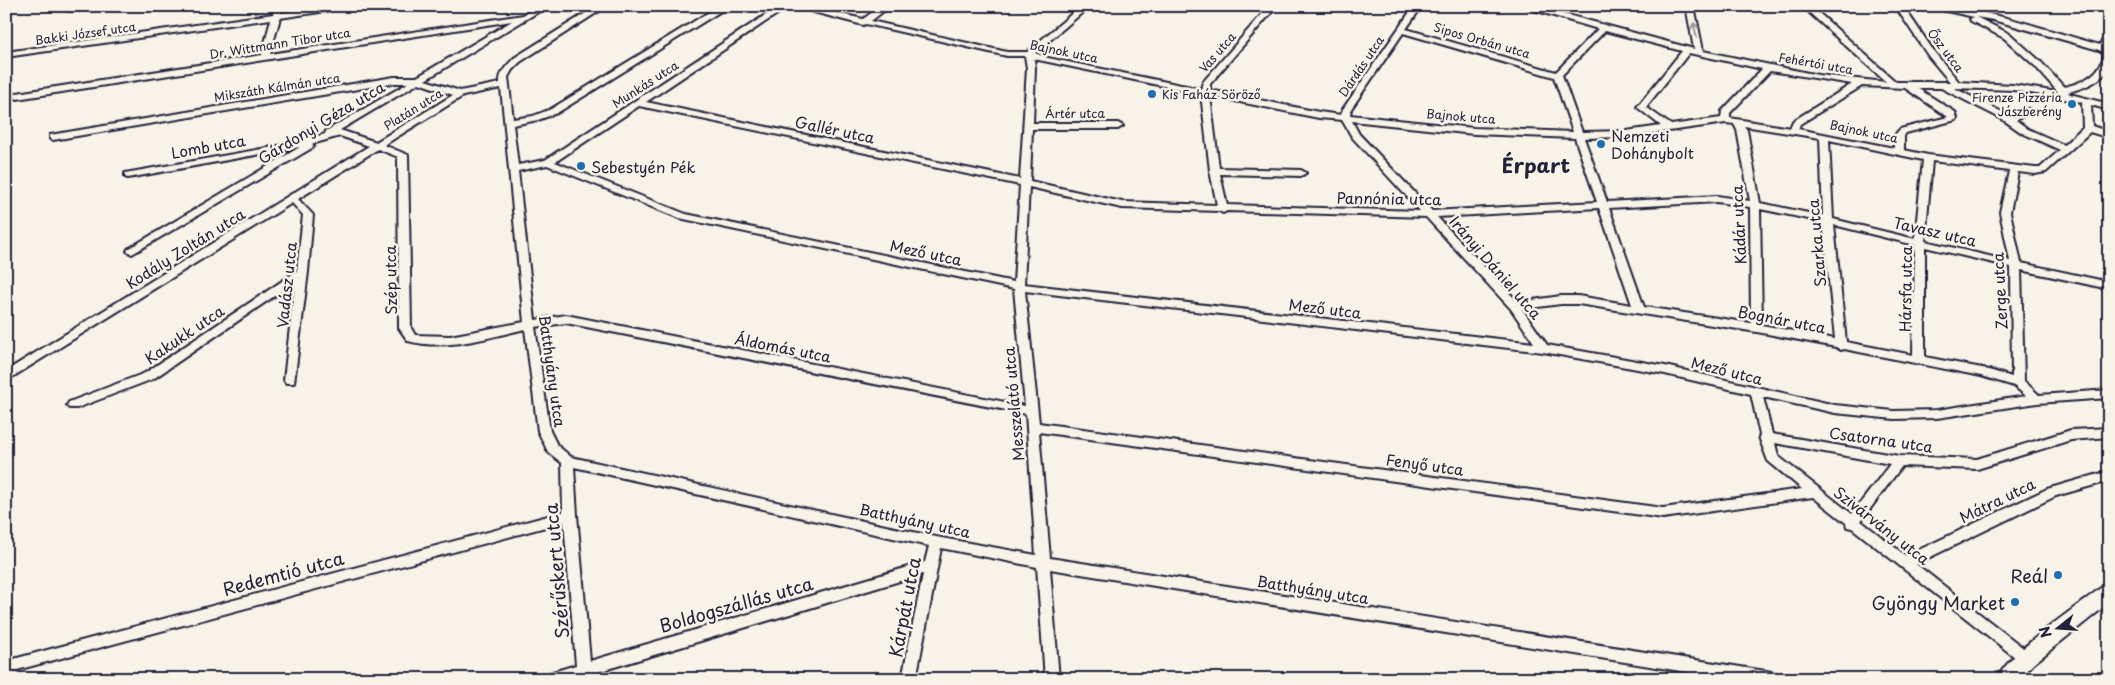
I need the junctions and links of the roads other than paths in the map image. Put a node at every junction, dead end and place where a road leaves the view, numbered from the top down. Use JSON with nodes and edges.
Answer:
{"nodes":[{"id":1,"x":87,"y":6,"type":"edge"},
{"id":2,"x":279,"y":6,"type":"edge"},
{"id":3,"x":346,"y":6,"type":"edge"},
{"id":4,"x":544,"y":6,"type":"edge"},
{"id":5,"x":603,"y":6,"type":"edge"},
{"id":6,"x":725,"y":6,"type":"edge"},
{"id":7,"x":785,"y":6,"type":"edge"},
{"id":8,"x":795,"y":6,"type":"edge"},
{"id":9,"x":886,"y":6,"type":"edge"},
{"id":10,"x":1086,"y":6,"type":"edge"},
{"id":11,"x":1273,"y":6,"type":"edge"},
{"id":12,"x":1418,"y":6,"type":"edge"},
{"id":13,"x":1524,"y":6,"type":"edge"},
{"id":14,"x":1690,"y":6,"type":"edge"},
{"id":15,"x":1806,"y":6,"type":"edge"},
{"id":16,"x":1899,"y":6,"type":"edge"},
{"id":17,"x":1927,"y":6,"type":"edge"},
{"id":18,"x":69,"y":9,"type":"dead end"},
{"id":19,"x":1963,"y":12,"type":"junction"},
{"id":20,"x":276,"y":17,"type":"junction"},
{"id":21,"x":525,"y":17,"type":"junction"},
{"id":22,"x":863,"y":23,"type":"junction"},
{"id":23,"x":1603,"y":28,"type":"junction"},
{"id":24,"x":1400,"y":30,"type":"junction"},
{"id":25,"x":2109,"y":36,"type":"edge"},
{"id":26,"x":2102,"y":48,"type":"junction"},
{"id":27,"x":1687,"y":50,"type":"junction"},
{"id":28,"x":1700,"y":53,"type":"junction"},
{"id":29,"x":1029,"y":54,"type":"junction"},
{"id":30,"x":6,"y":56,"type":"edge"},
{"id":31,"x":265,"y":58,"type":"junction"},
{"id":32,"x":1769,"y":67,"type":"junction"},
{"id":33,"x":1558,"y":74,"type":"junction"},
{"id":34,"x":418,"y":80,"type":"junction"},
{"id":35,"x":1860,"y":83,"type":"junction"},
{"id":36,"x":1956,"y":84,"type":"junction"},
{"id":37,"x":504,"y":85,"type":"junction"},
{"id":38,"x":1894,"y":85,"type":"junction"},
{"id":39,"x":1907,"y":85,"type":"junction"},
{"id":40,"x":1942,"y":85,"type":"junction"},
{"id":41,"x":1206,"y":93,"type":"junction"},
{"id":42,"x":2064,"y":93,"type":"junction"},
{"id":43,"x":460,"y":94,"type":"junction"},
{"id":44,"x":17,"y":96,"type":"dead end"},
{"id":45,"x":2086,"y":100,"type":"junction"},
{"id":46,"x":639,"y":103,"type":"junction"},
{"id":47,"x":2109,"y":107,"type":"edge"},
{"id":48,"x":2026,"y":111,"type":"dead end"},
{"id":49,"x":1345,"y":118,"type":"junction"},
{"id":50,"x":1726,"y":120,"type":"junction"},
{"id":51,"x":2010,"y":120,"type":"junction"},
{"id":52,"x":1737,"y":121,"type":"junction"},
{"id":53,"x":508,"y":123,"type":"junction"},
{"id":54,"x":1028,"y":126,"type":"junction"},
{"id":55,"x":1118,"y":126,"type":"dead end"},
{"id":56,"x":2088,"y":128,"type":"junction"},
{"id":57,"x":1670,"y":129,"type":"junction"},
{"id":58,"x":1793,"y":131,"type":"junction"},
{"id":59,"x":1578,"y":135,"type":"junction"},
{"id":60,"x":2109,"y":135,"type":"edge"},
{"id":61,"x":1824,"y":136,"type":"junction"},
{"id":62,"x":53,"y":137,"type":"dead end"},
{"id":63,"x":323,"y":137,"type":"junction"},
{"id":64,"x":379,"y":145,"type":"junction"},
{"id":65,"x":2066,"y":149,"type":"junction"},
{"id":66,"x":1899,"y":151,"type":"junction"},
{"id":67,"x":1928,"y":158,"type":"junction"},
{"id":68,"x":548,"y":162,"type":"junction"},
{"id":69,"x":513,"y":169,"type":"junction"},
{"id":70,"x":2014,"y":169,"type":"junction"},
{"id":71,"x":1215,"y":171,"type":"junction"},
{"id":72,"x":1301,"y":173,"type":"dead end"},
{"id":73,"x":128,"y":175,"type":"dead end"},
{"id":74,"x":1026,"y":183,"type":"junction"},
{"id":75,"x":293,"y":199,"type":"junction"},
{"id":76,"x":1602,"y":204,"type":"junction"},
{"id":77,"x":1755,"y":204,"type":"junction"},
{"id":78,"x":1223,"y":210,"type":"junction"},
{"id":79,"x":1430,"y":214,"type":"junction"},
{"id":80,"x":1828,"y":219,"type":"junction"},
{"id":81,"x":1920,"y":244,"type":"junction"},
{"id":82,"x":132,"y":251,"type":"dead end"},
{"id":83,"x":2016,"y":264,"type":"junction"},
{"id":84,"x":303,"y":272,"type":"junction"},
{"id":85,"x":2109,"y":286,"type":"edge"},
{"id":86,"x":1019,"y":287,"type":"junction"},
{"id":87,"x":1515,"y":306,"type":"junction"},
{"id":88,"x":1640,"y":311,"type":"junction"},
{"id":89,"x":530,"y":324,"type":"junction"},
{"id":90,"x":1757,"y":328,"type":"junction"},
{"id":91,"x":1841,"y":346,"type":"junction"},
{"id":92,"x":1544,"y":348,"type":"junction"},
{"id":93,"x":1920,"y":360,"type":"junction"},
{"id":94,"x":6,"y":377,"type":"edge"},
{"id":95,"x":290,"y":380,"type":"dead end"},
{"id":96,"x":2018,"y":383,"type":"junction"},
{"id":97,"x":1756,"y":392,"type":"junction"},
{"id":98,"x":2109,"y":394,"type":"edge"},
{"id":99,"x":2037,"y":399,"type":"junction"},
{"id":100,"x":73,"y":404,"type":"dead end"},
{"id":101,"x":1030,"y":411,"type":"junction"},
{"id":102,"x":1033,"y":427,"type":"junction"},
{"id":103,"x":2109,"y":432,"type":"edge"},
{"id":104,"x":1765,"y":437,"type":"junction"},
{"id":105,"x":568,"y":461,"type":"junction"},
{"id":106,"x":1899,"y":461,"type":"junction"},
{"id":107,"x":2109,"y":476,"type":"edge"},
{"id":108,"x":1814,"y":492,"type":"junction"},
{"id":109,"x":570,"y":515,"type":"junction"},
{"id":110,"x":1852,"y":523,"type":"junction"},
{"id":111,"x":936,"y":542,"type":"junction"},
{"id":112,"x":1042,"y":562,"type":"junction"},
{"id":113,"x":1904,"y":563,"type":"junction"},
{"id":114,"x":932,"y":566,"type":"junction"},
{"id":115,"x":2109,"y":592,"type":"edge"},
{"id":116,"x":2026,"y":658,"type":"junction"},
{"id":117,"x":6,"y":667,"type":"edge"},
{"id":118,"x":584,"y":674,"type":"edge"},
{"id":119,"x":551,"y":679,"type":"edge"},
{"id":120,"x":909,"y":679,"type":"edge"},
{"id":121,"x":1052,"y":679,"type":"edge"},
{"id":122,"x":1772,"y":679,"type":"edge"},
{"id":123,"x":2007,"y":679,"type":"edge"}],
"edges":[{"from":1,"to":18,"type":"street"},
{"from":2,"to":20,"type":"street"},
{"from":3,"to":20,"type":"street","name":"Bakki József utca"},
{"from":4,"to":21,"type":"street","name":"Dr. Wittmann Tibor utca"},
{"from":5,"to":37,"type":"street"},
{"from":6,"to":53,"type":"street"},
{"from":7,"to":46,"type":"street","name":"Munkás utca"},
{"from":8,"to":22,"type":"street","name":"Bajnok utca"},
{"from":9,"to":22,"type":"street"},
{"from":10,"to":29,"type":"street"},
{"from":11,"to":41,"type":"street","name":"Vas utca"},
{"from":12,"to":24,"type":"street","name":"Dárdás utca"},
{"from":13,"to":23,"type":"street","name":"Fehértói utca"},
{"from":28,"to":14,"type":"street","one_way":true},
{"from":15,"to":38,"type":"street"},
{"from":16,"to":36,"type":"street","name":"Ősz utca"},
{"from":17,"to":19,"type":"street"},
{"from":19,"to":26,"type":"street"},
{"from":19,"to":42,"type":"street"},
{"from":20,"to":30,"type":"street","name":"Bakki József utca"},
{"from":20,"to":31,"type":"street"},
{"from":21,"to":31,"type":"street","name":"Dr. Wittmann Tibor utca"},
{"from":21,"to":34,"type":"street","name":"Gárdonyi Géza utca"},
{"from":22,"to":29,"type":"street","name":"Bajnok utca"},
{"from":23,"to":27,"type":"street","name":"Fehértói utca"},
{"from":23,"to":33,"type":"street"},
{"from":24,"to":33,"type":"street","name":"Sipos Orbán utca"},
{"from":24,"to":49,"type":"street","name":"Dárdás utca"},
{"from":25,"to":26,"type":"street"},
{"from":26,"to":42,"type":"street"},
{"from":27,"to":28,"type":"street","name":"Fehértói utca"},
{"from":27,"to":57,"type":"street"},
{"from":28,"to":32,"type":"street","name":"Fehértói utca"},
{"from":29,"to":41,"type":"street","name":"Bajnok utca"},
{"from":29,"to":54,"type":"street","name":"Ártér utca"},
{"from":31,"to":44,"type":"street","name":"Dr. Wittmann Tibor utca"},
{"from":32,"to":35,"type":"street","name":"Fehértói utca"},
{"from":32,"to":50,"type":"street"},
{"from":33,"to":59,"type":"street"},
{"from":34,"to":43,"type":"street","name":"Mikszáth Kálmán utca"},
{"from":34,"to":62,"type":"street","name":"Mikszáth Kálmán utca"},
{"from":34,"to":63,"type":"street","name":"Gárdonyi Géza utca"},
{"from":35,"to":38,"type":"street","name":"Fehértói utca"},
{"from":35,"to":58,"type":"street"},
{"from":36,"to":40,"type":"street","name":"Fehértói utca"},
{"from":36,"to":42,"type":"street","name":"Fehértói utca"},
{"from":37,"to":43,"type":"street","name":"Mikszáth Kálmán utca"},
{"from":37,"to":53,"type":"street","name":"Batthyány utca"},
{"from":38,"to":39,"type":"street","name":"Fehértói utca"},
{"from":39,"to":40,"type":"street","name":"Fehértói utca"},
{"from":39,"to":66,"type":"street"},
{"from":40,"to":51,"type":"street"},
{"from":41,"to":49,"type":"street","name":"Bajnok utca"},
{"from":41,"to":71,"type":"street"},
{"from":42,"to":45,"type":"street","name":"Fehértói utca"},
{"from":43,"to":64,"type":"street","name":"Platán utca"},
{"from":45,"to":47,"type":"street","name":"Fehértói utca"},
{"from":45,"to":56,"type":"street"},
{"from":46,"to":68,"type":"street","name":"Munkás utca"},
{"from":46,"to":74,"type":"street","name":"Gallér utca"},
{"from":48,"to":51,"type":"street"},
{"from":49,"to":59,"type":"street","name":"Bajnok utca"},
{"from":49,"to":79,"type":"street","name":"Irányi Dániel utca"},
{"from":50,"to":52,"type":"street","name":"Bajnok utca"},
{"from":50,"to":57,"type":"street","name":"Bajnok utca"},
{"from":51,"to":65,"type":"street"},
{"from":52,"to":58,"type":"street","name":"Bajnok utca"},
{"from":52,"to":77,"type":"street","name":"Kádár utca"},
{"from":53,"to":69,"type":"street","name":"Batthyány utca"},
{"from":54,"to":55,"type":"street","name":"Ártér utca"},
{"from":54,"to":74,"type":"street","name":"Messzelátó utca"},
{"from":56,"to":60,"type":"street"},
{"from":56,"to":65,"type":"street","name":"Bajnok utca"},
{"from":57,"to":59,"type":"street","name":"Bajnok utca"},
{"from":58,"to":61,"type":"street","name":"Bajnok utca"},
{"from":59,"to":76,"type":"street"},
{"from":61,"to":66,"type":"street","name":"Bajnok utca"},
{"from":61,"to":80,"type":"street","name":"Szarka utca"},
{"from":63,"to":64,"type":"street","name":"Lomb utca"},
{"from":63,"to":73,"type":"street","name":"Lomb utca"},
{"from":63,"to":82,"type":"street","name":"Gárdonyi Géza utca"},
{"from":64,"to":75,"type":"street","name":"Kodály Zoltán utca"},
{"from":64,"to":89,"type":"street","name":"Szép utca"},
{"from":65,"to":70,"type":"street","name":"Bajnok utca"},
{"from":66,"to":67,"type":"street","name":"Bajnok utca"},
{"from":67,"to":70,"type":"street","name":"Bajnok utca"},
{"from":67,"to":81,"type":"street","name":"Hársfa utca"},
{"from":68,"to":69,"type":"street","name":"Munkás utca"},
{"from":68,"to":86,"type":"street","name":"Mező utca"},
{"from":69,"to":89,"type":"street","name":"Batthyány utca"},
{"from":70,"to":83,"type":"street","name":"Zerge utca"},
{"from":71,"to":72,"type":"street"},
{"from":71,"to":78,"type":"street"},
{"from":74,"to":78,"type":"street","name":"Pannónia utca"},
{"from":74,"to":86,"type":"street","name":"Messzelátó utca"},
{"from":75,"to":84,"type":"street","name":"Vadász utca"},
{"from":75,"to":94,"type":"street","name":"Kodály Zoltán utca"},
{"from":76,"to":77,"type":"street","name":"Pannónia utca"},
{"from":76,"to":79,"type":"street","name":"Pannónia utca"},
{"from":76,"to":88,"type":"street"},
{"from":77,"to":80,"type":"street","name":"Tavasz utca"},
{"from":77,"to":90,"type":"street","name":"Kádár utca"},
{"from":78,"to":79,"type":"street","name":"Pannónia utca"},
{"from":79,"to":87,"type":"street","name":"Irányi Dániel utca"},
{"from":80,"to":81,"type":"street","name":"Tavasz utca"},
{"from":80,"to":91,"type":"street","name":"Szarka utca"},
{"from":81,"to":83,"type":"street","name":"Tavasz utca"},
{"from":81,"to":93,"type":"street","name":"Hársfa utca"},
{"from":83,"to":85,"type":"street","name":"Tavasz utca"},
{"from":83,"to":96,"type":"street","name":"Zerge utca"},
{"from":84,"to":95,"type":"street","name":"Vadász utca"},
{"from":84,"to":100,"type":"street","name":"Kakukk utca"},
{"from":86,"to":92,"type":"street","name":"Mező utca"},
{"from":86,"to":101,"type":"street","name":"Messzelátó utca"},
{"from":87,"to":88,"type":"street","name":"Bognár utca"},
{"from":87,"to":92,"type":"street","name":"Irányi Dániel utca"},
{"from":88,"to":90,"type":"street","name":"Bognár utca"},
{"from":89,"to":101,"type":"street","name":"Áldomás utca"},
{"from":89,"to":105,"type":"street","name":"Batthyány utca"},
{"from":90,"to":91,"type":"street","name":"Bognár utca"},
{"from":91,"to":93,"type":"street","name":"Bognár utca"},
{"from":92,"to":97,"type":"street","name":"Mező utca"},
{"from":93,"to":96,"type":"street","name":"Bognár utca"},
{"from":96,"to":99,"type":"street","name":"Bognár utca"},
{"from":97,"to":99,"type":"street","name":"Mező utca"},
{"from":97,"to":104,"type":"street","name":"Szivárvány utca"},
{"from":98,"to":99,"type":"street","name":"Mező utca"},
{"from":101,"to":102,"type":"street","name":"Messzelátó utca"},
{"from":102,"to":108,"type":"street","name":"Fenyő utca"},
{"from":102,"to":112,"type":"street","name":"Messzelátó utca"},
{"from":103,"to":106,"type":"street","name":"Csatorna utca"},
{"from":104,"to":106,"type":"street","name":"Csatorna utca"},
{"from":104,"to":108,"type":"street","name":"Szivárvány utca"},
{"from":105,"to":109,"type":"street","name":"Szérűskert utca"},
{"from":105,"to":111,"type":"street","name":"Batthyány utca"},
{"from":106,"to":110,"type":"street"},
{"from":107,"to":113,"type":"street","name":"Mátra utca"},
{"from":108,"to":110,"type":"street","name":"Szivárvány utca"},
{"from":109,"to":117,"type":"street","name":"Redemtió utca"},
{"from":109,"to":118,"type":"street","name":"Szérűskert utca"},
{"from":110,"to":113,"type":"street","name":"Szivárvány utca"},
{"from":111,"to":112,"type":"street","name":"Batthyány utca"},
{"from":111,"to":114,"type":"street","name":"Kárpát utca"},
{"from":112,"to":121,"type":"street","name":"Messzelátó utca"},
{"from":112,"to":122,"type":"street","name":"Batthyány utca"},
{"from":113,"to":116,"type":"street","name":"Szivárvány utca"},
{"from":114,"to":118,"type":"street","name":"Boldogszállás utca"},
{"from":114,"to":120,"type":"street","name":"Kárpát utca"},
{"from":115,"to":116,"type":"street"},
{"from":116,"to":123,"type":"street"},
{"from":118,"to":119,"type":"street","name":"Boldogszállás utca"}]}
